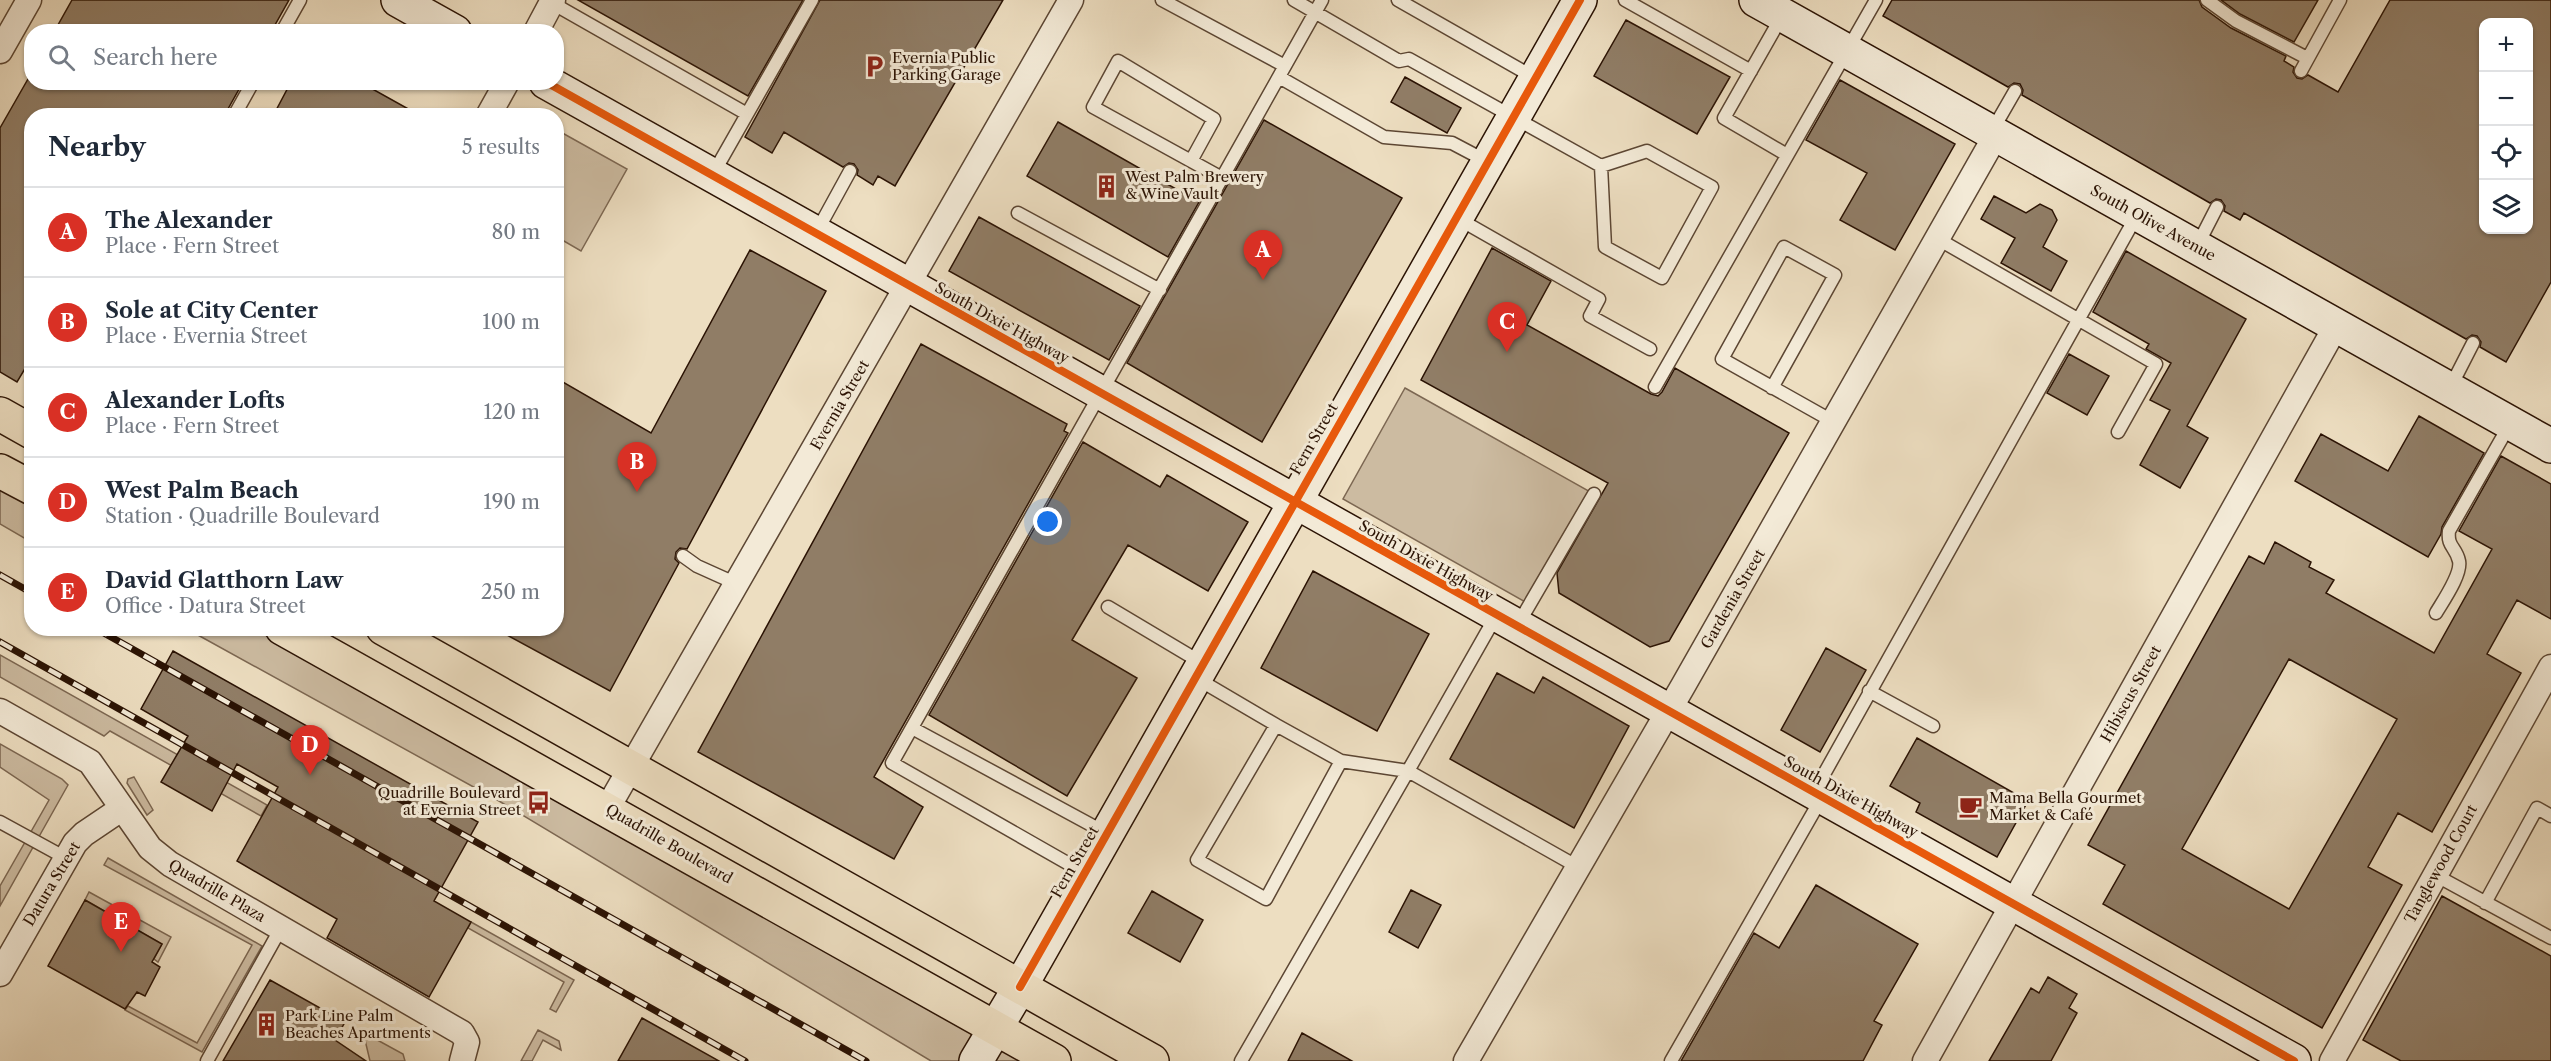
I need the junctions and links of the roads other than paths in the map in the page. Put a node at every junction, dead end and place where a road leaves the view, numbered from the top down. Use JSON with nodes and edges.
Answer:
{"nodes":[{"id":1,"x":29,"y":0,"type":"edge"},
{"id":2,"x":300,"y":0,"type":"edge"},
{"id":3,"x":398,"y":0,"type":"edge"},
{"id":4,"x":812,"y":0,"type":"edge"},
{"id":5,"x":1071,"y":0,"type":"edge"},
{"id":6,"x":1162,"y":0,"type":"edge"},
{"id":7,"x":1294,"y":0,"type":"edge"},
{"id":8,"x":1322,"y":0,"type":"edge"},
{"id":9,"x":1398,"y":0,"type":"edge"},
{"id":10,"x":1580,"y":0,"type":"edge"},
{"id":11,"x":1625,"y":0,"type":"edge"},
{"id":12,"x":1876,"y":0,"type":"edge"},
{"id":13,"x":2206,"y":0,"type":"edge"},
{"id":14,"x":2340,"y":0,"type":"edge"},
{"id":15,"x":553,"y":2,"type":"edge"},
{"id":16,"x":1769,"y":8,"type":"edge"},
{"id":17,"x":1316,"y":12,"type":"junction"},
{"id":18,"x":286,"y":24,"type":"edge"},
{"id":19,"x":441,"y":24,"type":"edge"},
{"id":20,"x":541,"y":24,"type":"edge"},
{"id":21,"x":0,"y":51,"type":"edge"},
{"id":22,"x":1846,"y":51,"type":"junction"},
{"id":23,"x":2307,"y":58,"type":"junction"},
{"id":24,"x":1751,"y":71,"type":"junction"},
{"id":25,"x":2301,"y":71,"type":"dead end"},
{"id":26,"x":1282,"y":72,"type":"junction"},
{"id":27,"x":1535,"y":78,"type":"junction"},
{"id":28,"x":249,"y":90,"type":"edge"},
{"id":29,"x":503,"y":90,"type":"edge"},
{"id":30,"x":560,"y":90,"type":"edge"},
{"id":31,"x":2015,"y":91,"type":"dead end"},
{"id":32,"x":238,"y":108,"type":"edge"},
{"id":33,"x":492,"y":108,"type":"edge"},
{"id":34,"x":747,"y":114,"type":"junction"},
{"id":35,"x":1512,"y":118,"type":"junction"},
{"id":36,"x":1994,"y":134,"type":"junction"},
{"id":37,"x":1787,"y":155,"type":"junction"},
{"id":38,"x":1191,"y":161,"type":"junction"},
{"id":39,"x":1488,"y":162,"type":"junction"},
{"id":40,"x":1600,"y":166,"type":"junction"},
{"id":41,"x":850,"y":171,"type":"dead end"},
{"id":42,"x":711,"y":176,"type":"junction"},
{"id":43,"x":1222,"y":178,"type":"junction"},
{"id":44,"x":2217,"y":207,"type":"dead end"},
{"id":45,"x":1018,"y":213,"type":"dead end"},
{"id":46,"x":2137,"y":214,"type":"junction"},
{"id":47,"x":1456,"y":218,"type":"junction"},
{"id":48,"x":815,"y":234,"type":"junction"},
{"id":49,"x":1938,"y":239,"type":"junction"},
{"id":50,"x":2196,"y":248,"type":"junction"},
{"id":51,"x":908,"y":286,"type":"junction"},
{"id":52,"x":1160,"y":290,"type":"junction"},
{"id":53,"x":2079,"y":318,"type":"junction"},
{"id":54,"x":2336,"y":326,"type":"junction"},
{"id":55,"x":2473,"y":343,"type":"dead end"},
{"id":56,"x":1650,"y":349,"type":"dead end"},
{"id":57,"x":1655,"y":387,"type":"dead end"},
{"id":58,"x":1772,"y":388,"type":"junction"},
{"id":59,"x":2449,"y":389,"type":"junction"},
{"id":60,"x":1101,"y":394,"type":"junction"},
{"id":61,"x":0,"y":414,"type":"edge"},
{"id":62,"x":1834,"y":422,"type":"junction"},
{"id":63,"x":2510,"y":423,"type":"junction"},
{"id":64,"x":24,"y":428,"type":"edge"},
{"id":65,"x":2118,"y":432,"type":"dead end"},
{"id":66,"x":2551,"y":446,"type":"edge"},
{"id":67,"x":0,"y":471,"type":"edge"},
{"id":68,"x":24,"y":484,"type":"edge"},
{"id":69,"x":1594,"y":494,"type":"dead end"},
{"id":70,"x":1294,"y":502,"type":"junction"},
{"id":71,"x":683,"y":556,"type":"dead end"},
{"id":72,"x":737,"y":584,"type":"junction"},
{"id":73,"x":1108,"y":608,"type":"dead end"},
{"id":74,"x":2436,"y":613,"type":"dead end"},
{"id":75,"x":1507,"y":621,"type":"junction"},
{"id":76,"x":296,"y":636,"type":"edge"},
{"id":77,"x":397,"y":636,"type":"edge"},
{"id":78,"x":2551,"y":668,"type":"edge"},
{"id":79,"x":1199,"y":670,"type":"junction"},
{"id":80,"x":1869,"y":691,"type":"junction"},
{"id":81,"x":0,"y":711,"type":"edge"},
{"id":82,"x":1668,"y":711,"type":"junction"},
{"id":83,"x":1276,"y":725,"type":"junction"},
{"id":84,"x":1933,"y":726,"type":"dead end"},
{"id":85,"x":912,"y":728,"type":"junction"},
{"id":86,"x":1341,"y":761,"type":"junction"},
{"id":87,"x":632,"y":767,"type":"junction"},
{"id":88,"x":1408,"y":771,"type":"junction"},
{"id":89,"x":1818,"y":795,"type":"junction"},
{"id":90,"x":121,"y":809,"type":"junction"},
{"id":91,"x":607,"y":809,"type":"junction"},
{"id":92,"x":2551,"y":816,"type":"edge"},
{"id":93,"x":0,"y":822,"type":"edge"},
{"id":94,"x":1107,"y":834,"type":"junction"},
{"id":95,"x":64,"y":857,"type":"junction"},
{"id":96,"x":1578,"y":867,"type":"junction"},
{"id":97,"x":1084,"y":873,"type":"junction"},
{"id":98,"x":2435,"y":875,"type":"junction"},
{"id":99,"x":2014,"y":903,"type":"junction"},
{"id":100,"x":2485,"y":903,"type":"junction"},
{"id":101,"x":281,"y":928,"type":"junction"},
{"id":102,"x":2551,"y":938,"type":"edge"},
{"id":103,"x":0,"y":974,"type":"edge"},
{"id":104,"x":1020,"y":987,"type":"junction"},
{"id":105,"x":995,"y":1030,"type":"junction"},
{"id":106,"x":207,"y":1061,"type":"edge"},
{"id":107,"x":462,"y":1061,"type":"edge"},
{"id":108,"x":976,"y":1061,"type":"edge"},
{"id":109,"x":1054,"y":1061,"type":"edge"},
{"id":110,"x":1152,"y":1061,"type":"edge"},
{"id":111,"x":1241,"y":1061,"type":"edge"},
{"id":112,"x":1466,"y":1061,"type":"edge"},
{"id":113,"x":1671,"y":1061,"type":"edge"},
{"id":114,"x":1925,"y":1061,"type":"edge"},
{"id":115,"x":2294,"y":1061,"type":"edge"},
{"id":116,"x":2332,"y":1061,"type":"edge"}],
"edges":[{"from":1,"to":21,"type":"street"},
{"from":2,"to":18,"type":"lane"},
{"from":3,"to":19,"type":"street"},
{"from":4,"to":34,"type":"lane"},
{"from":5,"to":51,"type":"street","name":"Evernia Street"},
{"from":6,"to":26,"type":"lane"},
{"from":7,"to":17,"type":"lane"},
{"from":8,"to":17,"type":"lane"},
{"from":9,"to":27,"type":"lane"},
{"from":10,"to":27,"type":"street","name":"Fern Street"},
{"from":11,"to":24,"type":"lane"},
{"from":12,"to":22,"type":"lane"},
{"from":13,"to":23,"type":"lane"},
{"from":14,"to":23,"type":"lane"},
{"from":15,"to":20,"type":"street"},
{"from":15,"to":34,"type":"lane"},
{"from":16,"to":22,"type":"street","name":"South Olive Avenue"},
{"from":16,"to":24,"type":"lane"},
{"from":17,"to":26,"type":"lane"},
{"from":17,"to":35,"type":"lane"},
{"from":22,"to":36,"type":"street","name":"South Olive Avenue"},
{"from":22,"to":37,"type":"lane"},
{"from":23,"to":25,"type":"lane"},
{"from":24,"to":37,"type":"lane"},
{"from":26,"to":39,"type":"lane"},
{"from":26,"to":43,"type":"lane"},
{"from":27,"to":35,"type":"street","name":"Fern Street"},
{"from":28,"to":32,"type":"lane"},
{"from":29,"to":33,"type":"street"},
{"from":30,"to":42,"type":"street","name":"South Dixie Highway"},
{"from":31,"to":36,"type":"lane"},
{"from":34,"to":42,"type":"lane"},
{"from":35,"to":39,"type":"street","name":"Fern Street"},
{"from":35,"to":40,"type":"lane"},
{"from":36,"to":46,"type":"street","name":"South Olive Avenue"},
{"from":36,"to":49,"type":"street","name":"Gardenia Street"},
{"from":37,"to":57,"type":"lane"},
{"from":38,"to":38,"type":"lane"},
{"from":38,"to":43,"type":"lane"},
{"from":39,"to":47,"type":"street","name":"Fern Street"},
{"from":40,"to":40,"type":"lane"},
{"from":41,"to":48,"type":"lane"},
{"from":42,"to":48,"type":"street","name":"South Dixie Highway"},
{"from":43,"to":52,"type":"lane"},
{"from":44,"to":50,"type":"lane"},
{"from":45,"to":52,"type":"lane"},
{"from":46,"to":50,"type":"street","name":"South Olive Avenue"},
{"from":46,"to":53,"type":"lane"},
{"from":47,"to":56,"type":"lane"},
{"from":47,"to":70,"type":"street","name":"Fern Street"},
{"from":48,"to":51,"type":"street","name":"South Dixie Highway"},
{"from":49,"to":53,"type":"lane"},
{"from":49,"to":62,"type":"street","name":"Gardenia Street"},
{"from":50,"to":54,"type":"street","name":"South Olive Avenue"},
{"from":51,"to":60,"type":"street","name":"South Dixie Highway"},
{"from":51,"to":72,"type":"street","name":"Evernia Street"},
{"from":52,"to":60,"type":"lane"},
{"from":53,"to":65,"type":"lane"},
{"from":53,"to":80,"type":"lane"},
{"from":54,"to":59,"type":"street","name":"South Olive Avenue"},
{"from":54,"to":99,"type":"street","name":"Hibiscus Street"},
{"from":55,"to":59,"type":"lane"},
{"from":58,"to":58,"type":"lane"},
{"from":58,"to":62,"type":"lane"},
{"from":59,"to":63,"type":"street","name":"South Olive Avenue"},
{"from":60,"to":70,"type":"street","name":"South Dixie Highway"},
{"from":60,"to":85,"type":"lane"},
{"from":61,"to":64,"type":"main road"},
{"from":62,"to":82,"type":"street","name":"Gardenia Street"},
{"from":63,"to":66,"type":"street","name":"South Olive Avenue"},
{"from":63,"to":74,"type":"lane"},
{"from":67,"to":68,"type":"main road"},
{"from":69,"to":75,"type":"lane"},
{"from":70,"to":75,"type":"street","name":"South Dixie Highway"},
{"from":70,"to":79,"type":"street","name":"Fern Street"},
{"from":71,"to":72,"type":"lane"},
{"from":72,"to":87,"type":"street","name":"Evernia Street"},
{"from":73,"to":79,"type":"lane"},
{"from":75,"to":82,"type":"street","name":"South Dixie Highway"},
{"from":75,"to":88,"type":"lane"},
{"from":76,"to":91,"type":"main road","name":"Quadrille Boulevard"},
{"from":77,"to":87,"type":"main road"},
{"from":78,"to":98,"type":"street","name":"Tanglewood Court"},
{"from":79,"to":83,"type":"lane"},
{"from":79,"to":94,"type":"street","name":"Fern Street"},
{"from":80,"to":84,"type":"lane"},
{"from":80,"to":89,"type":"lane"},
{"from":81,"to":90,"type":"street","name":"Quadrille Plaza"},
{"from":82,"to":89,"type":"street","name":"South Dixie Highway"},
{"from":82,"to":96,"type":"street","name":"Gardenia Street"},
{"from":83,"to":86,"type":"lane"},
{"from":83,"to":86,"type":"lane"},
{"from":85,"to":94,"type":"lane"},
{"from":85,"to":97,"type":"lane"},
{"from":86,"to":88,"type":"lane"},
{"from":87,"to":91,"type":"street","name":"Evernia Street"},
{"from":87,"to":104,"type":"main road"},
{"from":88,"to":96,"type":"lane"},
{"from":88,"to":111,"type":"lane"},
{"from":89,"to":99,"type":"street","name":"South Dixie Highway"},
{"from":89,"to":113,"type":"lane"},
{"from":90,"to":95,"type":"street","name":"Datura Street"},
{"from":90,"to":101,"type":"street","name":"Quadrille Plaza"},
{"from":91,"to":105,"type":"main road","name":"Quadrille Boulevard"},
{"from":92,"to":100,"type":"lane"},
{"from":93,"to":95,"type":"lane"},
{"from":94,"to":97,"type":"street","name":"Fern Street"},
{"from":95,"to":103,"type":"street","name":"Datura Street"},
{"from":96,"to":112,"type":"street","name":"Gardenia Street"},
{"from":97,"to":104,"type":"street","name":"Fern Street"},
{"from":98,"to":100,"type":"lane"},
{"from":98,"to":116,"type":"street","name":"Tanglewood Court"},
{"from":99,"to":114,"type":"street","name":"Hibiscus Street"},
{"from":99,"to":115,"type":"street","name":"South Dixie Highway"},
{"from":100,"to":102,"type":"lane"},
{"from":101,"to":106,"type":"lane"},
{"from":101,"to":107,"type":"street","name":"Quadrille Plaza"},
{"from":104,"to":105,"type":"street","name":"Fern Street"},
{"from":104,"to":110,"type":"main road"},
{"from":105,"to":108,"type":"street","name":"Fern Street"},
{"from":105,"to":109,"type":"main road","name":"Quadrille Boulevard"}]}
